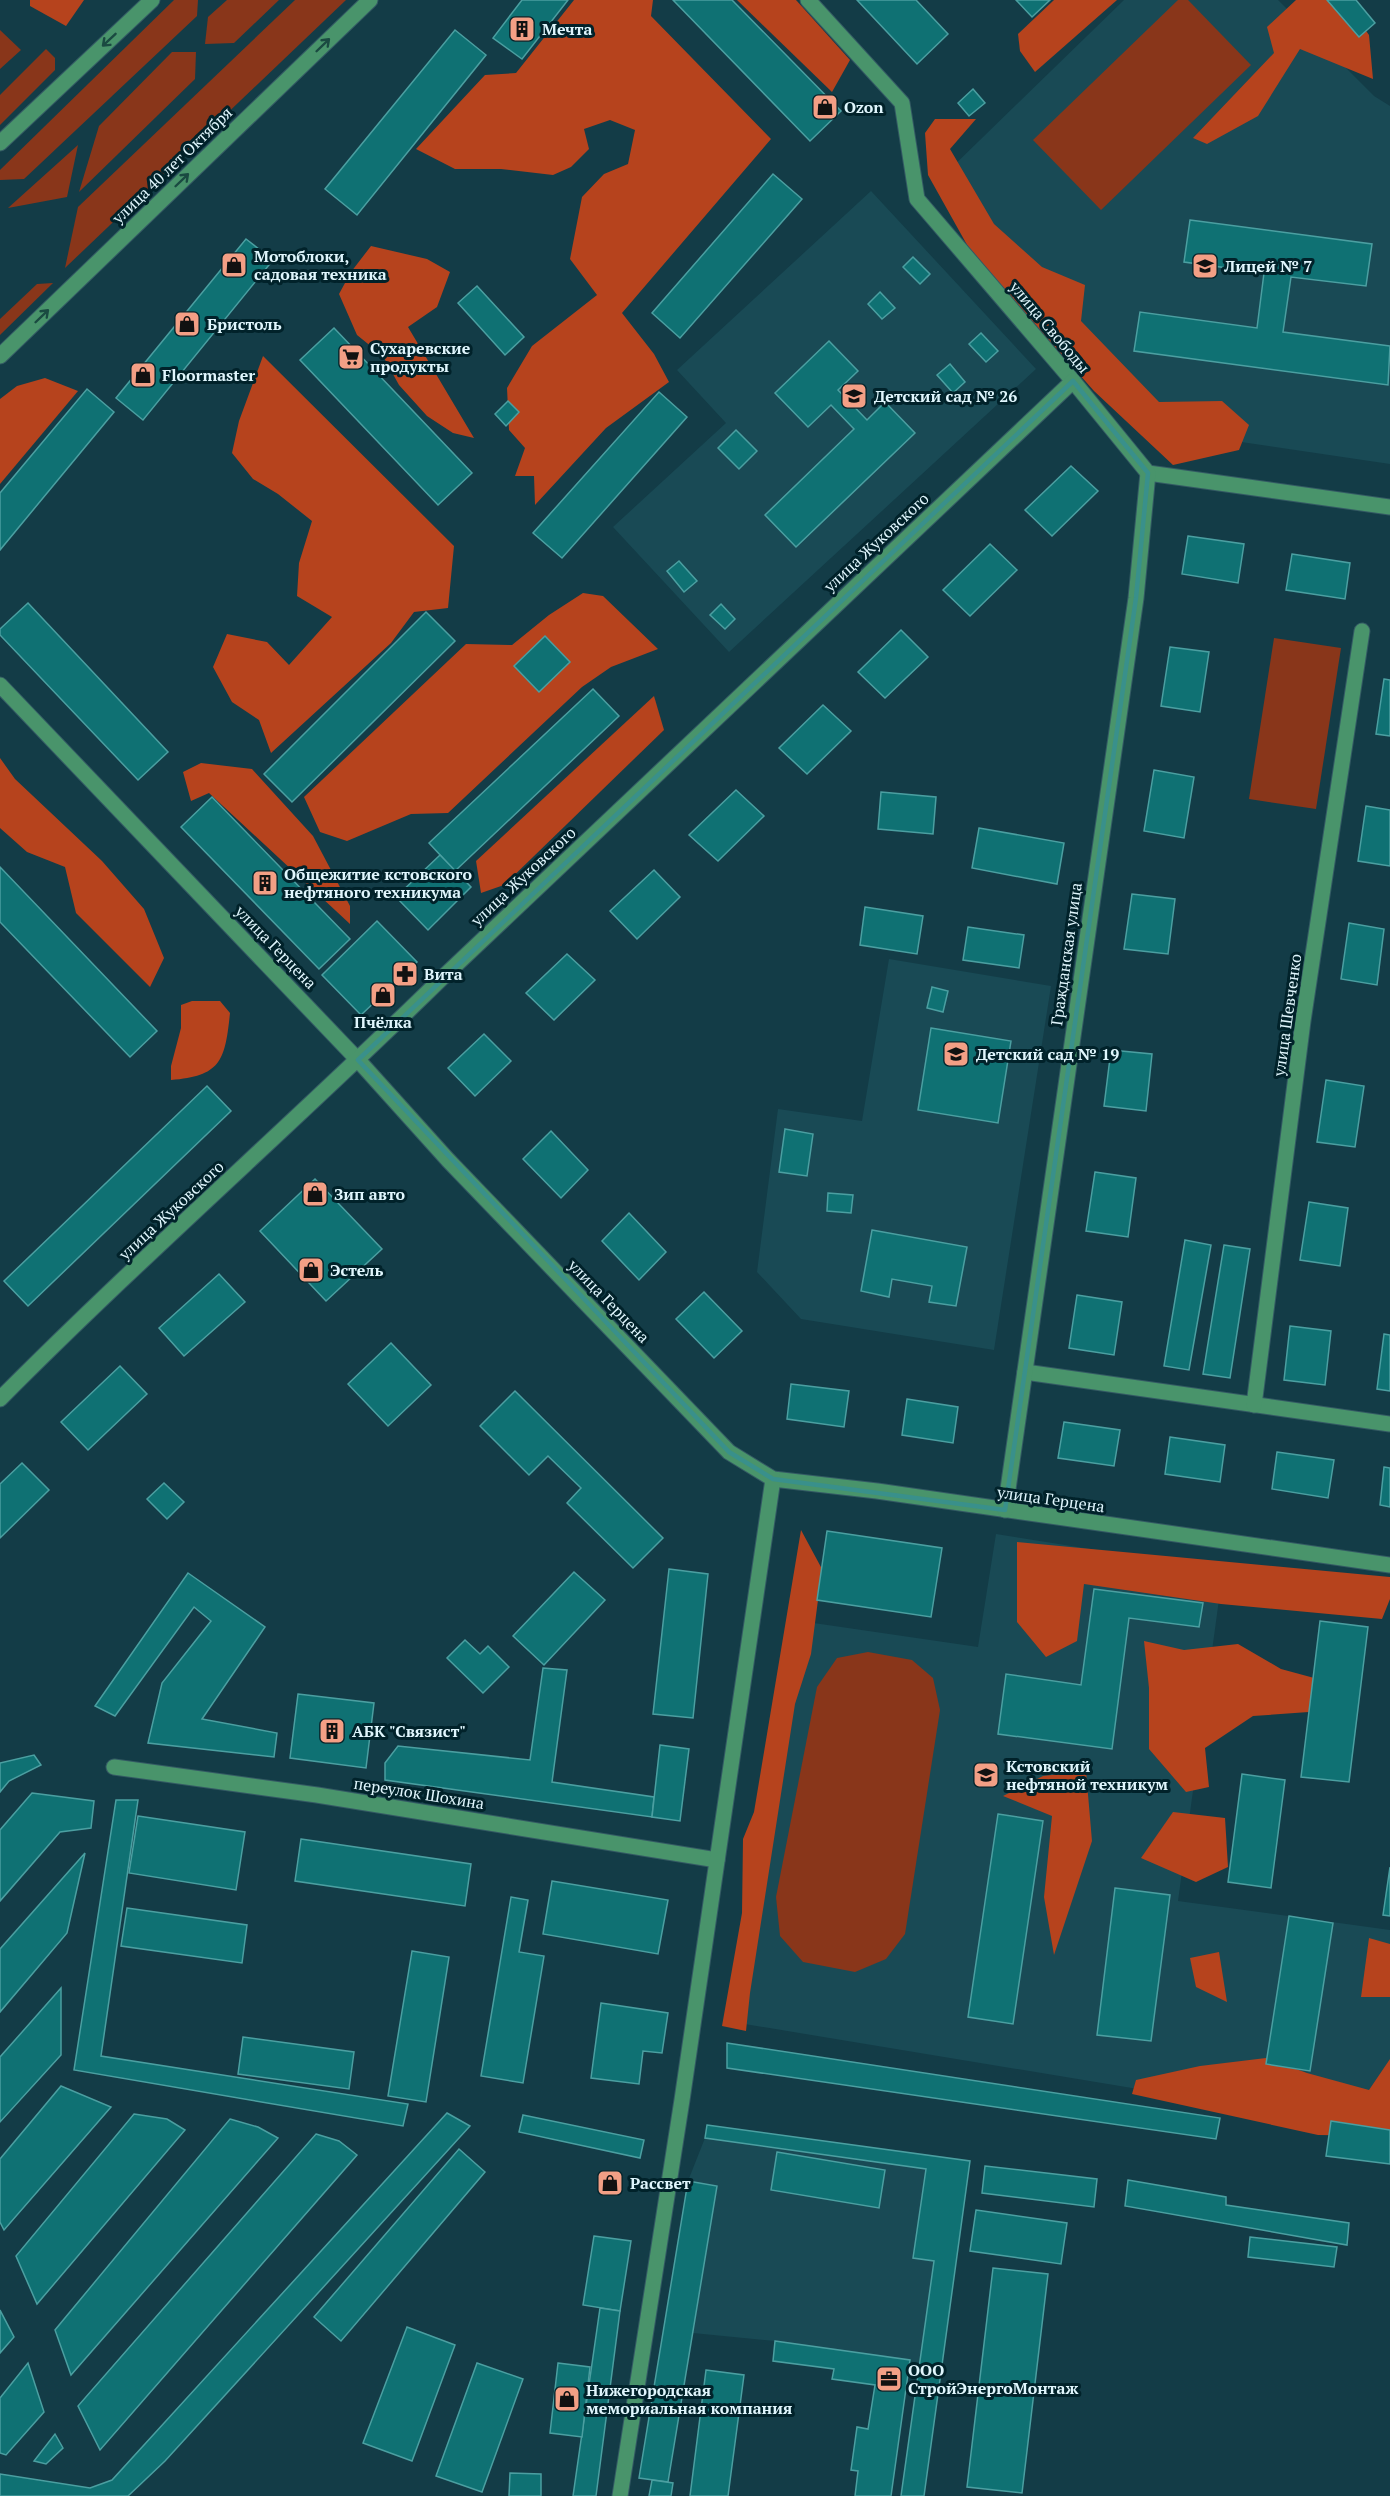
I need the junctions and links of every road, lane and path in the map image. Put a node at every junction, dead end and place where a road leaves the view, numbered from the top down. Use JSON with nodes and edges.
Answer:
{"nodes":[{"id":1,"x":152,"y":0,"type":"edge"},
{"id":2,"x":370,"y":0,"type":"edge"},
{"id":3,"x":808,"y":0,"type":"edge"},
{"id":4,"x":0,"y":143,"type":"edge"},
{"id":5,"x":0,"y":356,"type":"edge"},
{"id":6,"x":1073,"y":381,"type":"junction"},
{"id":7,"x":1148,"y":473,"type":"junction"},
{"id":8,"x":1390,"y":507,"type":"edge"},
{"id":9,"x":1362,"y":631,"type":"dead end"},
{"id":10,"x":0,"y":685,"type":"edge"},
{"id":11,"x":358,"y":1060,"type":"junction"},
{"id":12,"x":1025,"y":1372,"type":"junction"},
{"id":13,"x":0,"y":1399,"type":"edge"},
{"id":14,"x":1254,"y":1405,"type":"junction"},
{"id":15,"x":1390,"y":1424,"type":"edge"},
{"id":16,"x":773,"y":1479,"type":"junction"},
{"id":17,"x":1005,"y":1510,"type":"junction"},
{"id":18,"x":1390,"y":1565,"type":"edge"},
{"id":19,"x":114,"y":1767,"type":"dead end"},
{"id":20,"x":717,"y":1860,"type":"junction"},
{"id":21,"x":620,"y":2496,"type":"edge"}],
"edges":[{"from":1,"to":4,"type":"street","one_way":true},
{"from":5,"to":2,"type":"street","name":"улица 40 лет Октября","one_way":true},
{"from":3,"to":6,"type":"street","name":"улица Свободы"},
{"from":6,"to":7,"type":"street","name":"улица Свободы"},
{"from":6,"to":11,"type":"street","name":"улица Жуковского"},
{"from":7,"to":8,"type":"street"},
{"from":7,"to":12,"type":"street","name":"Гражданская улица"},
{"from":9,"to":14,"type":"street","name":"улица Шевченко"},
{"from":10,"to":11,"type":"street","name":"улица Герцена"},
{"from":11,"to":13,"type":"street","name":"улица Жуковского"},
{"from":11,"to":16,"type":"street","name":"улица Герцена"},
{"from":12,"to":14,"type":"street"},
{"from":12,"to":17,"type":"street","name":"Гражданская улица"},
{"from":14,"to":15,"type":"street"},
{"from":16,"to":17,"type":"street","name":"улица Герцена"},
{"from":16,"to":20,"type":"street"},
{"from":17,"to":18,"type":"street","name":"улица Герцена"},
{"from":19,"to":20,"type":"street","name":"переулок Шохина"},
{"from":20,"to":21,"type":"street"}]}
